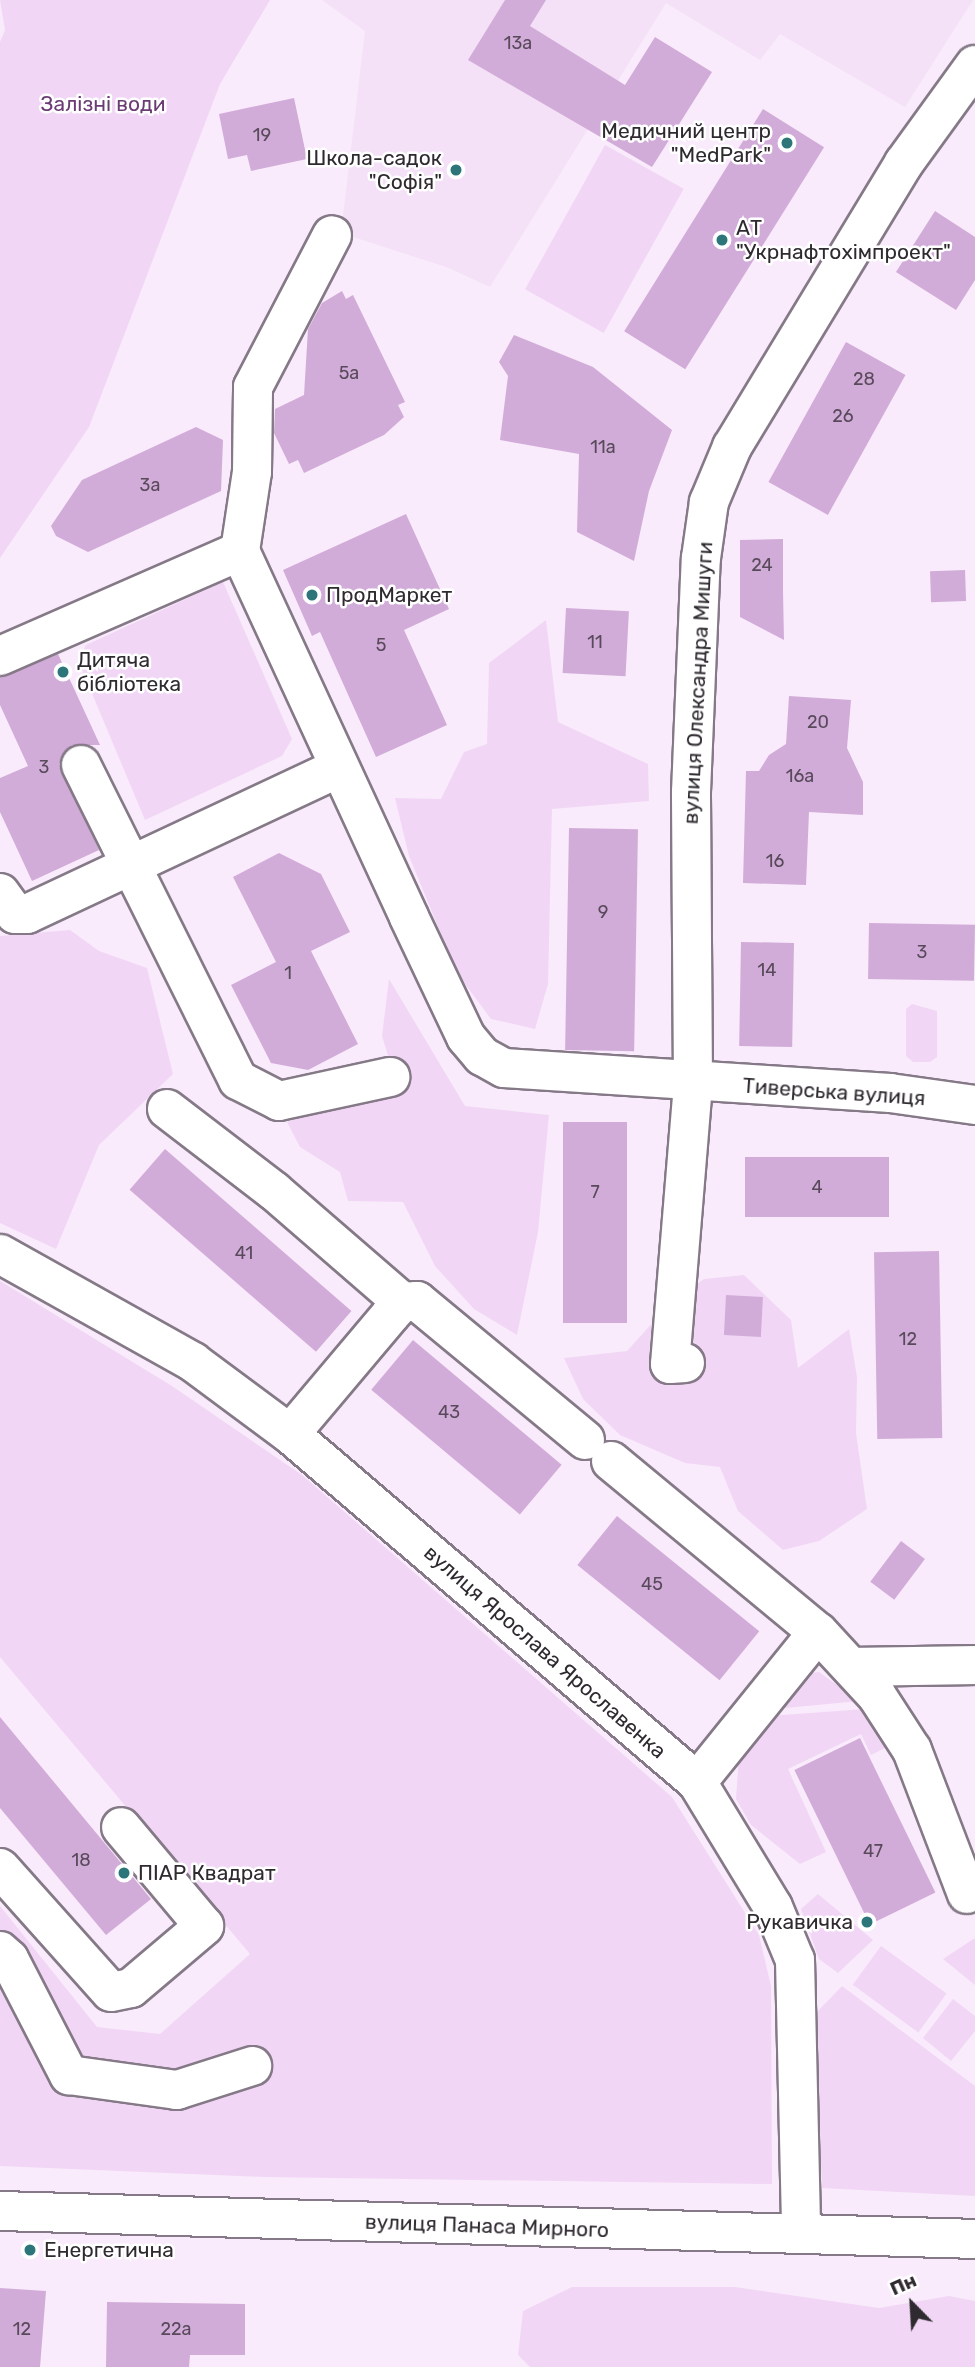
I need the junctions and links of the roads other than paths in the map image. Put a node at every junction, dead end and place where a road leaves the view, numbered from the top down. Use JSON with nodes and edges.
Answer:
{"nodes":[{"id":1,"x":975,"y":65,"type":"edge"},
{"id":2,"x":332,"y":235,"type":"dead end"},
{"id":3,"x":240,"y":551,"type":"junction"},
{"id":4,"x":0,"y":656,"type":"edge"},
{"id":5,"x":81,"y":765,"type":"dead end"},
{"id":6,"x":338,"y":768,"type":"junction"},
{"id":7,"x":131,"y":866,"type":"junction"},
{"id":8,"x":0,"y":893,"type":"edge"},
{"id":9,"x":390,"y":1077,"type":"dead end"},
{"id":10,"x":693,"y":1083,"type":"junction"},
{"id":11,"x":975,"y":1105,"type":"edge"},
{"id":12,"x":167,"y":1109,"type":"dead end"},
{"id":13,"x":0,"y":1254,"type":"edge"},
{"id":14,"x":402,"y":1302,"type":"junction"},
{"id":15,"x":678,"y":1364,"type":"dead end"},
{"id":16,"x":290,"y":1434,"type":"junction"},
{"id":17,"x":818,"y":1632,"type":"junction"},
{"id":18,"x":975,"y":1665,"type":"edge"},
{"id":19,"x":852,"y":1667,"type":"junction"},
{"id":20,"x":697,"y":1782,"type":"junction"},
{"id":21,"x":121,"y":1826,"type":"dead end"},
{"id":22,"x":0,"y":1868,"type":"edge"},
{"id":23,"x":967,"y":1894,"type":"dead end"},
{"id":24,"x":0,"y":1951,"type":"edge"},
{"id":25,"x":252,"y":2066,"type":"dead end"},
{"id":26,"x":0,"y":2211,"type":"edge"},
{"id":27,"x":801,"y":2234,"type":"junction"},
{"id":28,"x":975,"y":2239,"type":"edge"}],
"edges":[{"from":1,"to":10,"type":"street","name":"вулиця Олександра Мишуги"},
{"from":2,"to":3,"type":"street"},
{"from":3,"to":4,"type":"street"},
{"from":3,"to":6,"type":"street"},
{"from":5,"to":7,"type":"street"},
{"from":6,"to":7,"type":"street"},
{"from":6,"to":10,"type":"street"},
{"from":7,"to":8,"type":"street"},
{"from":7,"to":9,"type":"street"},
{"from":10,"to":11,"type":"street","name":"Тиверська вулиця"},
{"from":10,"to":15,"type":"street","name":"вулиця Олександра Мишуги"},
{"from":12,"to":14,"type":"street"},
{"from":13,"to":16,"type":"street","name":"вулиця Ярослава Ярославенка"},
{"from":14,"to":16,"type":"street"},
{"from":14,"to":17,"type":"street"},
{"from":16,"to":20,"type":"street","name":"вулиця Ярослава Ярославенка"},
{"from":17,"to":19,"type":"street"},
{"from":17,"to":20,"type":"street"},
{"from":18,"to":19,"type":"street"},
{"from":19,"to":23,"type":"street"},
{"from":20,"to":27,"type":"street","name":"вулиця Ярослава Ярославенка"},
{"from":21,"to":22,"type":"street"},
{"from":24,"to":25,"type":"street"},
{"from":26,"to":27,"type":"street","name":"вулиця Панаса Мирного"},
{"from":27,"to":28,"type":"street","name":"вулиця Панаса Мирного"}]}
